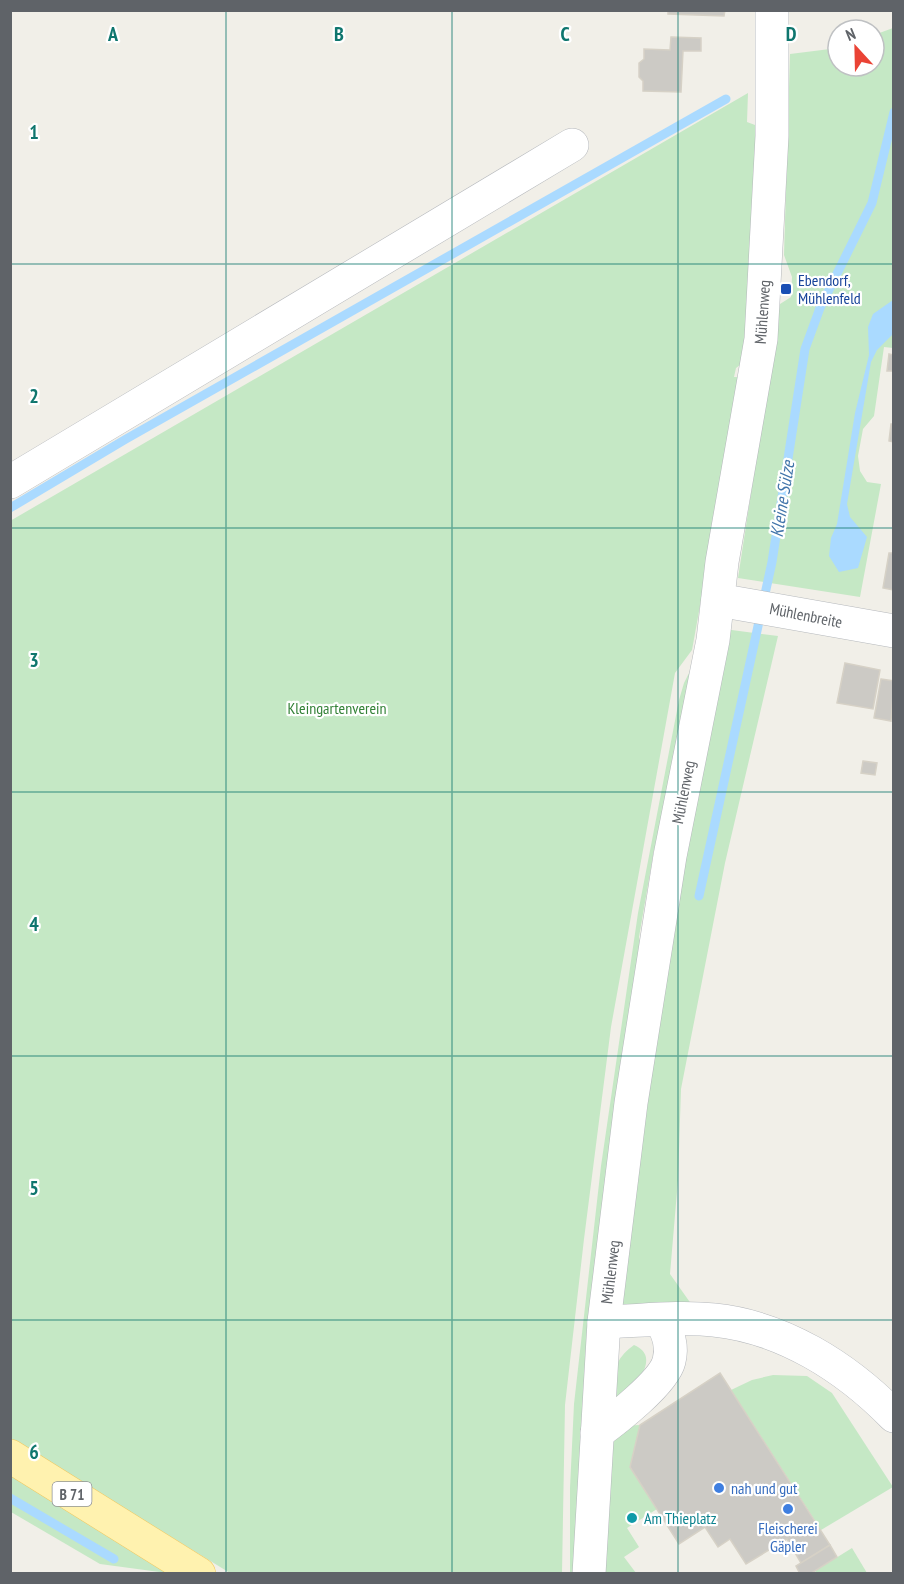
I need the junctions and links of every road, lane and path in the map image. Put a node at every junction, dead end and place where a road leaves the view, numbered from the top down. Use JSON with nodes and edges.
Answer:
{"nodes":[{"id":1,"x":772,"y":10,"type":"edge"},
{"id":2,"x":572,"y":145,"type":"dead end"},
{"id":3,"x":10,"y":482,"type":"edge"},
{"id":4,"x":718,"y":600,"type":"junction"},
{"id":5,"x":894,"y":631,"type":"edge"},
{"id":6,"x":662,"y":1321,"type":"junction"},
{"id":7,"x":604,"y":1322,"type":"junction"},
{"id":8,"x":894,"y":1416,"type":"edge"},
{"id":9,"x":597,"y":1433,"type":"junction"},
{"id":10,"x":10,"y":1456,"type":"edge"},
{"id":11,"x":199,"y":1574,"type":"edge"},
{"id":12,"x":589,"y":1574,"type":"edge"}],
"edges":[{"from":1,"to":4,"type":"street","name":"Mühlenweg"},
{"from":2,"to":3,"type":"street"},
{"from":4,"to":5,"type":"street","name":"Mühlenbreite"},
{"from":4,"to":7,"type":"street","name":"Mühlenweg"},
{"from":6,"to":7,"type":"street"},
{"from":6,"to":8,"type":"street"},
{"from":6,"to":9,"type":"street"},
{"from":7,"to":9,"type":"street","name":"Mühlenweg"},
{"from":9,"to":12,"type":"street","name":"Mühlenweg"},
{"from":10,"to":11,"type":"main road","number":"B 71"}]}
